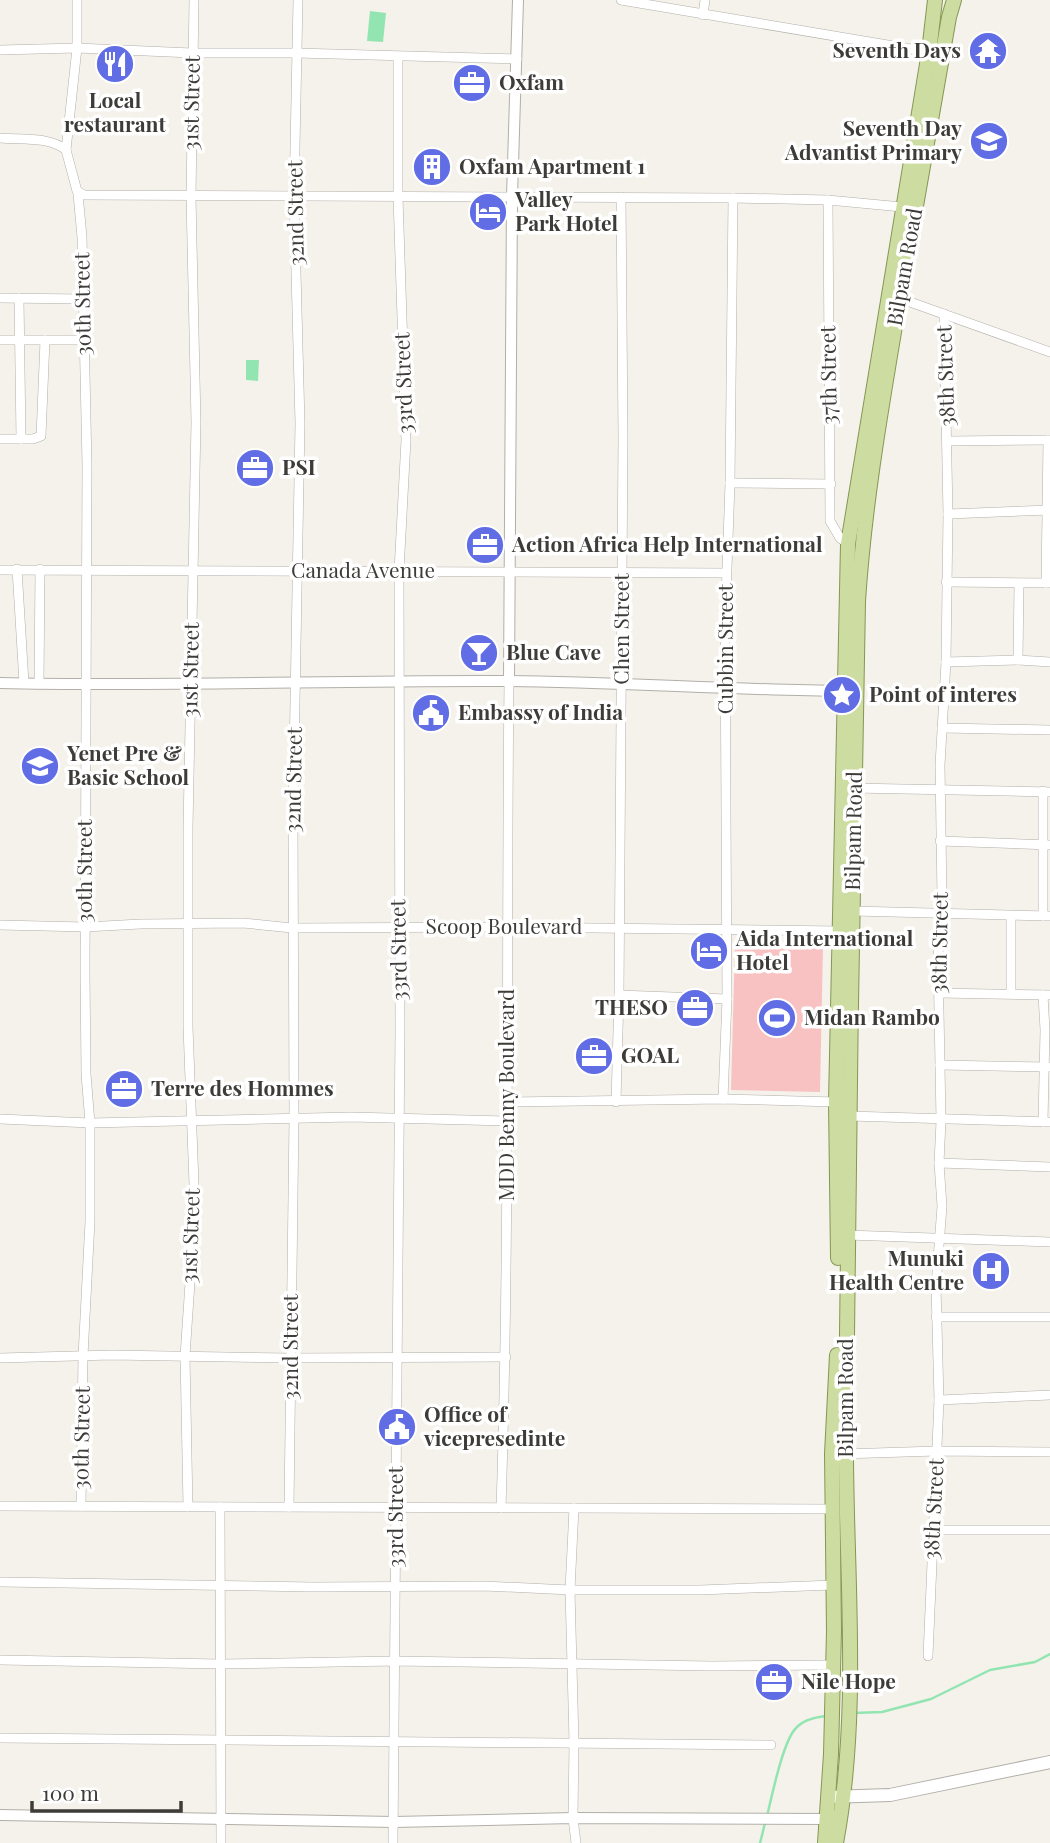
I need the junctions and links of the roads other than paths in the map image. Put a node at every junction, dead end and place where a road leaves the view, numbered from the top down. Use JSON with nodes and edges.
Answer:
{"nodes":[{"id":1,"x":77,"y":0,"type":"edge"},
{"id":2,"x":194,"y":0,"type":"edge"},
{"id":3,"x":298,"y":0,"type":"edge"},
{"id":4,"x":519,"y":0,"type":"edge"},
{"id":5,"x":621,"y":0,"type":"edge"},
{"id":6,"x":705,"y":0,"type":"edge"},
{"id":7,"x":935,"y":0,"type":"edge"},
{"id":8,"x":954,"y":0,"type":"edge"},
{"id":9,"x":703,"y":15,"type":"junction"},
{"id":10,"x":77,"y":48,"type":"junction"},
{"id":11,"x":0,"y":50,"type":"edge"},
{"id":12,"x":929,"y":52,"type":"junction"},
{"id":13,"x":192,"y":53,"type":"junction"},
{"id":14,"x":296,"y":53,"type":"junction"},
{"id":15,"x":398,"y":57,"type":"junction"},
{"id":16,"x":517,"y":59,"type":"junction"},
{"id":17,"x":0,"y":138,"type":"edge"},
{"id":18,"x":66,"y":150,"type":"junction"},
{"id":19,"x":78,"y":194,"type":"junction"},
{"id":20,"x":191,"y":197,"type":"junction"},
{"id":21,"x":294,"y":197,"type":"junction"},
{"id":22,"x":398,"y":197,"type":"junction"},
{"id":23,"x":512,"y":197,"type":"junction"},
{"id":24,"x":621,"y":197,"type":"junction"},
{"id":25,"x":733,"y":198,"type":"junction"},
{"id":26,"x":828,"y":200,"type":"junction"},
{"id":27,"x":902,"y":207,"type":"junction"},
{"id":28,"x":894,"y":297,"type":"junction"},
{"id":29,"x":0,"y":298,"type":"edge"},
{"id":30,"x":19,"y":298,"type":"junction"},
{"id":31,"x":84,"y":299,"type":"junction"},
{"id":32,"x":944,"y":314,"type":"junction"},
{"id":33,"x":84,"y":340,"type":"junction"},
{"id":34,"x":0,"y":341,"type":"edge"},
{"id":35,"x":21,"y":341,"type":"junction"},
{"id":36,"x":45,"y":341,"type":"junction"},
{"id":37,"x":1050,"y":352,"type":"edge"},
{"id":38,"x":0,"y":439,"type":"edge"},
{"id":39,"x":21,"y":439,"type":"junction"},
{"id":40,"x":948,"y":440,"type":"junction"},
{"id":41,"x":1049,"y":440,"type":"edge"},
{"id":42,"x":730,"y":483,"type":"junction"},
{"id":43,"x":831,"y":484,"type":"junction"},
{"id":44,"x":1048,"y":510,"type":"edge"},
{"id":45,"x":948,"y":514,"type":"junction"},
{"id":46,"x":848,"y":544,"type":"junction"},
{"id":47,"x":17,"y":569,"type":"junction"},
{"id":48,"x":40,"y":569,"type":"junction"},
{"id":49,"x":0,"y":570,"type":"edge"},
{"id":50,"x":88,"y":570,"type":"junction"},
{"id":51,"x":192,"y":570,"type":"junction"},
{"id":52,"x":399,"y":570,"type":"junction"},
{"id":53,"x":508,"y":570,"type":"junction"},
{"id":54,"x":298,"y":571,"type":"junction"},
{"id":55,"x":622,"y":573,"type":"junction"},
{"id":56,"x":726,"y":573,"type":"junction"},
{"id":57,"x":946,"y":582,"type":"junction"},
{"id":58,"x":1048,"y":583,"type":"edge"},
{"id":59,"x":1019,"y":585,"type":"junction"},
{"id":60,"x":1018,"y":660,"type":"junction"},
{"id":61,"x":946,"y":662,"type":"junction"},
{"id":62,"x":1050,"y":662,"type":"edge"},
{"id":63,"x":509,"y":681,"type":"junction"},
{"id":64,"x":0,"y":682,"type":"edge"},
{"id":65,"x":296,"y":682,"type":"junction"},
{"id":66,"x":400,"y":682,"type":"junction"},
{"id":67,"x":24,"y":683,"type":"junction"},
{"id":68,"x":39,"y":683,"type":"junction"},
{"id":69,"x":621,"y":683,"type":"junction"},
{"id":70,"x":88,"y":684,"type":"junction"},
{"id":71,"x":191,"y":685,"type":"junction"},
{"id":72,"x":727,"y":688,"type":"junction"},
{"id":73,"x":846,"y":691,"type":"junction"},
{"id":74,"x":942,"y":728,"type":"junction"},
{"id":75,"x":1050,"y":730,"type":"edge"},
{"id":76,"x":848,"y":788,"type":"junction"},
{"id":77,"x":940,"y":790,"type":"junction"},
{"id":78,"x":1047,"y":792,"type":"edge"},
{"id":79,"x":940,"y":841,"type":"junction"},
{"id":80,"x":1046,"y":845,"type":"edge"},
{"id":81,"x":853,"y":911,"type":"junction"},
{"id":82,"x":940,"y":914,"type":"junction"},
{"id":83,"x":1011,"y":916,"type":"junction"},
{"id":84,"x":1047,"y":916,"type":"edge"},
{"id":85,"x":188,"y":924,"type":"junction"},
{"id":86,"x":0,"y":925,"type":"edge"},
{"id":87,"x":86,"y":927,"type":"junction"},
{"id":88,"x":398,"y":927,"type":"junction"},
{"id":89,"x":506,"y":927,"type":"junction"},
{"id":90,"x":292,"y":928,"type":"junction"},
{"id":91,"x":620,"y":928,"type":"junction"},
{"id":92,"x":727,"y":930,"type":"junction"},
{"id":93,"x":840,"y":931,"type":"junction"},
{"id":94,"x":939,"y":993,"type":"junction"},
{"id":95,"x":1011,"y":993,"type":"junction"},
{"id":96,"x":619,"y":995,"type":"junction"},
{"id":97,"x":1046,"y":995,"type":"edge"},
{"id":98,"x":727,"y":999,"type":"junction"},
{"id":99,"x":940,"y":1065,"type":"junction"},
{"id":100,"x":1047,"y":1067,"type":"edge"},
{"id":101,"x":723,"y":1099,"type":"junction"},
{"id":102,"x":506,"y":1102,"type":"junction"},
{"id":103,"x":616,"y":1102,"type":"junction"},
{"id":104,"x":836,"y":1102,"type":"junction"},
{"id":105,"x":849,"y":1116,"type":"junction"},
{"id":106,"x":294,"y":1118,"type":"junction"},
{"id":107,"x":0,"y":1119,"type":"edge"},
{"id":108,"x":397,"y":1119,"type":"junction"},
{"id":109,"x":506,"y":1121,"type":"junction"},
{"id":110,"x":941,"y":1121,"type":"junction"},
{"id":111,"x":191,"y":1122,"type":"junction"},
{"id":112,"x":1046,"y":1122,"type":"edge"},
{"id":113,"x":89,"y":1123,"type":"junction"},
{"id":114,"x":939,"y":1163,"type":"junction"},
{"id":115,"x":1050,"y":1167,"type":"edge"},
{"id":116,"x":847,"y":1235,"type":"junction"},
{"id":117,"x":941,"y":1240,"type":"junction"},
{"id":118,"x":1050,"y":1242,"type":"edge"},
{"id":119,"x":936,"y":1317,"type":"junction"},
{"id":120,"x":1050,"y":1317,"type":"edge"},
{"id":121,"x":83,"y":1356,"type":"junction"},
{"id":122,"x":185,"y":1356,"type":"junction"},
{"id":123,"x":506,"y":1357,"type":"junction"},
{"id":124,"x":0,"y":1358,"type":"edge"},
{"id":125,"x":290,"y":1358,"type":"junction"},
{"id":126,"x":396,"y":1358,"type":"junction"},
{"id":127,"x":1050,"y":1395,"type":"edge"},
{"id":128,"x":939,"y":1400,"type":"junction"},
{"id":129,"x":937,"y":1451,"type":"junction"},
{"id":130,"x":1050,"y":1452,"type":"edge"},
{"id":131,"x":839,"y":1454,"type":"junction"},
{"id":132,"x":0,"y":1506,"type":"edge"},
{"id":133,"x":81,"y":1506,"type":"junction"},
{"id":134,"x":188,"y":1507,"type":"junction"},
{"id":135,"x":220,"y":1507,"type":"junction"},
{"id":136,"x":289,"y":1507,"type":"junction"},
{"id":137,"x":395,"y":1507,"type":"junction"},
{"id":138,"x":501,"y":1508,"type":"junction"},
{"id":139,"x":574,"y":1508,"type":"junction"},
{"id":140,"x":833,"y":1510,"type":"junction"},
{"id":141,"x":932,"y":1530,"type":"junction"},
{"id":142,"x":1050,"y":1531,"type":"edge"},
{"id":143,"x":0,"y":1582,"type":"edge"},
{"id":144,"x":221,"y":1584,"type":"junction"},
{"id":145,"x":833,"y":1586,"type":"junction"},
{"id":146,"x":396,"y":1587,"type":"junction"},
{"id":147,"x":570,"y":1590,"type":"junction"},
{"id":148,"x":928,"y":1656,"type":"dead end"},
{"id":149,"x":0,"y":1660,"type":"edge"},
{"id":150,"x":395,"y":1661,"type":"junction"},
{"id":151,"x":572,"y":1663,"type":"junction"},
{"id":152,"x":221,"y":1664,"type":"junction"},
{"id":153,"x":833,"y":1667,"type":"junction"},
{"id":154,"x":0,"y":1738,"type":"edge"},
{"id":155,"x":222,"y":1740,"type":"junction"},
{"id":156,"x":394,"y":1742,"type":"junction"},
{"id":157,"x":574,"y":1742,"type":"junction"},
{"id":158,"x":771,"y":1745,"type":"dead end"},
{"id":159,"x":1050,"y":1762,"type":"edge"},
{"id":160,"x":828,"y":1797,"type":"junction"},
{"id":161,"x":844,"y":1797,"type":"junction"},
{"id":162,"x":0,"y":1815,"type":"edge"},
{"id":163,"x":573,"y":1818,"type":"junction"},
{"id":164,"x":834,"y":1819,"type":"junction"},
{"id":165,"x":221,"y":1820,"type":"junction"},
{"id":166,"x":394,"y":1822,"type":"junction"},
{"id":167,"x":221,"y":1843,"type":"edge"},
{"id":168,"x":393,"y":1843,"type":"edge"},
{"id":169,"x":576,"y":1843,"type":"edge"},
{"id":170,"x":825,"y":1843,"type":"edge"},
{"id":171,"x":836,"y":1843,"type":"edge"}],
"edges":[{"from":1,"to":10,"type":"street"},
{"from":2,"to":13,"type":"street","name":"31st Street"},
{"from":3,"to":14,"type":"street","name":"32nd Street"},
{"from":4,"to":16,"type":"street"},
{"from":5,"to":9,"type":"street"},
{"from":6,"to":9,"type":"street"},
{"from":7,"to":12,"type":"main road","name":"Bilpam Road"},
{"from":8,"to":28,"type":"main road","name":"Bilpam Road"},
{"from":9,"to":12,"type":"street"},
{"from":10,"to":11,"type":"street"},
{"from":10,"to":13,"type":"street"},
{"from":10,"to":18,"type":"street"},
{"from":12,"to":27,"type":"main road","name":"Bilpam Road"},
{"from":13,"to":14,"type":"street"},
{"from":13,"to":20,"type":"street","name":"31st Street"},
{"from":14,"to":15,"type":"street"},
{"from":14,"to":21,"type":"street","name":"32nd Street"},
{"from":15,"to":16,"type":"street"},
{"from":15,"to":22,"type":"street","name":"33rd Street"},
{"from":16,"to":23,"type":"street"},
{"from":17,"to":18,"type":"street"},
{"from":18,"to":19,"type":"street","name":"30th Street"},
{"from":19,"to":20,"type":"street"},
{"from":19,"to":31,"type":"street","name":"30th Street"},
{"from":20,"to":21,"type":"street"},
{"from":20,"to":51,"type":"street","name":"31st Street"},
{"from":21,"to":22,"type":"street"},
{"from":21,"to":54,"type":"street","name":"32nd Street"},
{"from":22,"to":23,"type":"street"},
{"from":22,"to":52,"type":"street","name":"33rd Street"},
{"from":23,"to":24,"type":"street"},
{"from":23,"to":53,"type":"street"},
{"from":24,"to":25,"type":"street"},
{"from":24,"to":55,"type":"street","name":"Chen Street"},
{"from":25,"to":26,"type":"street"},
{"from":25,"to":42,"type":"street","name":"Cubbin Street"},
{"from":26,"to":27,"type":"street"},
{"from":26,"to":43,"type":"street","name":"37th Street"},
{"from":27,"to":28,"type":"main road","name":"Bilpam Road"},
{"from":28,"to":32,"type":"street"},
{"from":28,"to":46,"type":"main road","name":"Bilpam Road"},
{"from":28,"to":76,"type":"main road","name":"Bilpam Road"},
{"from":29,"to":30,"type":"street"},
{"from":30,"to":31,"type":"street"},
{"from":30,"to":35,"type":"street"},
{"from":31,"to":33,"type":"street","name":"30th Street"},
{"from":32,"to":37,"type":"street"},
{"from":32,"to":40,"type":"street","name":"38th Street"},
{"from":33,"to":36,"type":"street"},
{"from":33,"to":50,"type":"street","name":"30th Street"},
{"from":34,"to":35,"type":"street"},
{"from":35,"to":36,"type":"street"},
{"from":35,"to":39,"type":"street"},
{"from":36,"to":39,"type":"street"},
{"from":38,"to":39,"type":"street"},
{"from":40,"to":41,"type":"street"},
{"from":40,"to":45,"type":"street","name":"38th Street"},
{"from":41,"to":44,"type":"street"},
{"from":42,"to":43,"type":"street"},
{"from":42,"to":56,"type":"street","name":"Cubbin Street"},
{"from":43,"to":46,"type":"street","name":"37th Street"},
{"from":44,"to":45,"type":"street"},
{"from":44,"to":58,"type":"street"},
{"from":45,"to":57,"type":"street","name":"38th Street"},
{"from":46,"to":73,"type":"main road","name":"Bilpam Road"},
{"from":47,"to":48,"type":"street","name":"Canada Avenue"},
{"from":47,"to":49,"type":"street","name":"Canada Avenue"},
{"from":47,"to":67,"type":"street"},
{"from":48,"to":50,"type":"street","name":"Canada Avenue"},
{"from":48,"to":68,"type":"street"},
{"from":50,"to":51,"type":"street","name":"Canada Avenue"},
{"from":50,"to":70,"type":"street","name":"30th Street"},
{"from":51,"to":54,"type":"street","name":"Canada Avenue"},
{"from":51,"to":71,"type":"street","name":"31st Street"},
{"from":52,"to":53,"type":"street","name":"Canada Avenue"},
{"from":52,"to":54,"type":"street","name":"Canada Avenue"},
{"from":52,"to":66,"type":"street","name":"33rd Street"},
{"from":53,"to":55,"type":"street","name":"Canada Avenue"},
{"from":53,"to":63,"type":"street"},
{"from":54,"to":65,"type":"street","name":"32nd Street"},
{"from":55,"to":56,"type":"street","name":"Canada Avenue"},
{"from":55,"to":69,"type":"street","name":"Chen Street"},
{"from":56,"to":72,"type":"street","name":"Cubbin Street"},
{"from":57,"to":59,"type":"street"},
{"from":57,"to":61,"type":"street","name":"38th Street"},
{"from":58,"to":59,"type":"street"},
{"from":59,"to":60,"type":"street"},
{"from":60,"to":61,"type":"street"},
{"from":60,"to":62,"type":"street"},
{"from":61,"to":74,"type":"street","name":"38th Street"},
{"from":63,"to":66,"type":"street"},
{"from":63,"to":69,"type":"street"},
{"from":63,"to":89,"type":"street","name":"MDD Benny Boulevard"},
{"from":64,"to":67,"type":"street"},
{"from":65,"to":66,"type":"street"},
{"from":65,"to":71,"type":"street"},
{"from":65,"to":90,"type":"street","name":"32nd Street"},
{"from":66,"to":88,"type":"street","name":"33rd Street"},
{"from":67,"to":68,"type":"street"},
{"from":68,"to":70,"type":"street"},
{"from":69,"to":72,"type":"street"},
{"from":69,"to":91,"type":"street","name":"Chen Street"},
{"from":70,"to":71,"type":"street"},
{"from":70,"to":87,"type":"street","name":"30th Street"},
{"from":71,"to":85,"type":"street","name":"31st Street"},
{"from":72,"to":73,"type":"street"},
{"from":72,"to":92,"type":"street","name":"Cubbin Street"},
{"from":73,"to":76,"type":"main road","name":"Bilpam Road"},
{"from":74,"to":75,"type":"street"},
{"from":74,"to":77,"type":"street","name":"38th Street"},
{"from":76,"to":77,"type":"street"},
{"from":76,"to":81,"type":"main road","name":"Bilpam Road"},
{"from":76,"to":93,"type":"main road","name":"Bilpam Road"},
{"from":77,"to":78,"type":"street"},
{"from":77,"to":79,"type":"street","name":"38th Street"},
{"from":78,"to":80,"type":"street"},
{"from":79,"to":80,"type":"street"},
{"from":79,"to":82,"type":"street","name":"38th Street"},
{"from":80,"to":84,"type":"street"},
{"from":81,"to":82,"type":"street"},
{"from":81,"to":105,"type":"main road","name":"Bilpam Road"},
{"from":82,"to":83,"type":"street"},
{"from":82,"to":94,"type":"street","name":"38th Street"},
{"from":83,"to":84,"type":"street"},
{"from":83,"to":95,"type":"street"},
{"from":85,"to":87,"type":"street","name":"Scoop Boulevard"},
{"from":85,"to":90,"type":"street","name":"Scoop Boulevard"},
{"from":85,"to":111,"type":"street","name":"31st Street"},
{"from":86,"to":87,"type":"street","name":"Scoop Boulevard"},
{"from":87,"to":113,"type":"street","name":"30th Street"},
{"from":88,"to":89,"type":"street","name":"Scoop Boulevard"},
{"from":88,"to":90,"type":"street","name":"Scoop Boulevard"},
{"from":88,"to":108,"type":"street","name":"33rd Street"},
{"from":89,"to":91,"type":"street","name":"Scoop Boulevard"},
{"from":89,"to":102,"type":"street","name":"MDD Benny Boulevard"},
{"from":90,"to":106,"type":"street","name":"32nd Street"},
{"from":91,"to":92,"type":"street","name":"Scoop Boulevard"},
{"from":91,"to":96,"type":"street","name":"Chen Street"},
{"from":92,"to":93,"type":"street","name":"Scoop Boulevard"},
{"from":92,"to":98,"type":"street","name":"Cubbin Street"},
{"from":93,"to":104,"type":"main road","name":"Bilpam Road"},
{"from":94,"to":95,"type":"street"},
{"from":94,"to":99,"type":"street","name":"38th Street"},
{"from":95,"to":97,"type":"street"},
{"from":96,"to":98,"type":"street"},
{"from":96,"to":103,"type":"street","name":"Chen Street"},
{"from":97,"to":100,"type":"street"},
{"from":98,"to":101,"type":"street","name":"Cubbin Street"},
{"from":99,"to":100,"type":"street"},
{"from":99,"to":110,"type":"street","name":"38th Street"},
{"from":100,"to":112,"type":"street"},
{"from":101,"to":103,"type":"street"},
{"from":101,"to":104,"type":"street"},
{"from":102,"to":103,"type":"street"},
{"from":102,"to":109,"type":"street","name":"MDD Benny Boulevard"},
{"from":104,"to":131,"type":"main road","name":"Bilpam Road"},
{"from":105,"to":110,"type":"street"},
{"from":105,"to":116,"type":"main road","name":"Bilpam Road"},
{"from":106,"to":108,"type":"street"},
{"from":106,"to":111,"type":"street"},
{"from":106,"to":125,"type":"street","name":"32nd Street"},
{"from":107,"to":113,"type":"street"},
{"from":108,"to":109,"type":"street"},
{"from":108,"to":126,"type":"street","name":"33rd Street"},
{"from":109,"to":123,"type":"street","name":"MDD Benny Boulevard"},
{"from":110,"to":112,"type":"street"},
{"from":110,"to":114,"type":"street","name":"38th Street"},
{"from":111,"to":113,"type":"street"},
{"from":111,"to":122,"type":"street","name":"31st Street"},
{"from":113,"to":121,"type":"street","name":"30th Street"},
{"from":114,"to":115,"type":"street"},
{"from":114,"to":117,"type":"street","name":"38th Street"},
{"from":116,"to":117,"type":"street"},
{"from":116,"to":131,"type":"main road","name":"Bilpam Road"},
{"from":117,"to":118,"type":"street"},
{"from":117,"to":119,"type":"street","name":"38th Street"},
{"from":119,"to":120,"type":"street"},
{"from":119,"to":128,"type":"street","name":"38th Street"},
{"from":121,"to":122,"type":"street"},
{"from":121,"to":124,"type":"street"},
{"from":121,"to":133,"type":"street","name":"30th Street"},
{"from":122,"to":125,"type":"street"},
{"from":122,"to":134,"type":"street","name":"31st Street"},
{"from":123,"to":126,"type":"street"},
{"from":123,"to":138,"type":"street","name":"MDD Benny Boulevard"},
{"from":125,"to":126,"type":"street"},
{"from":125,"to":136,"type":"street","name":"32nd Street"},
{"from":126,"to":137,"type":"street","name":"33rd Street"},
{"from":127,"to":128,"type":"street"},
{"from":128,"to":129,"type":"street","name":"38th Street"},
{"from":129,"to":130,"type":"street"},
{"from":129,"to":131,"type":"street"},
{"from":129,"to":141,"type":"street","name":"38th Street"},
{"from":131,"to":140,"type":"main road","name":"Bilpam Road"},
{"from":131,"to":161,"type":"main road","name":"Bilpam Road"},
{"from":132,"to":133,"type":"street"},
{"from":133,"to":134,"type":"street"},
{"from":134,"to":135,"type":"street"},
{"from":135,"to":136,"type":"street"},
{"from":135,"to":144,"type":"street"},
{"from":136,"to":137,"type":"street"},
{"from":137,"to":138,"type":"street"},
{"from":137,"to":146,"type":"street","name":"33rd Street"},
{"from":138,"to":139,"type":"street"},
{"from":139,"to":140,"type":"street"},
{"from":139,"to":147,"type":"street"},
{"from":140,"to":145,"type":"main road","name":"Bilpam Road"},
{"from":141,"to":142,"type":"street"},
{"from":141,"to":148,"type":"street","name":"38th Street"},
{"from":143,"to":144,"type":"street"},
{"from":144,"to":146,"type":"street"},
{"from":144,"to":152,"type":"street"},
{"from":145,"to":147,"type":"street"},
{"from":145,"to":153,"type":"main road","name":"Bilpam Road"},
{"from":146,"to":147,"type":"street"},
{"from":146,"to":150,"type":"street","name":"33rd Street"},
{"from":147,"to":151,"type":"street"},
{"from":149,"to":152,"type":"street"},
{"from":150,"to":151,"type":"street"},
{"from":150,"to":152,"type":"street"},
{"from":150,"to":156,"type":"street","name":"33rd Street"},
{"from":151,"to":153,"type":"street"},
{"from":151,"to":157,"type":"street"},
{"from":152,"to":155,"type":"street"},
{"from":153,"to":160,"type":"main road","name":"Bilpam Road"},
{"from":154,"to":155,"type":"street"},
{"from":155,"to":156,"type":"street"},
{"from":155,"to":165,"type":"street"},
{"from":156,"to":157,"type":"street"},
{"from":156,"to":166,"type":"street","name":"33rd Street"},
{"from":157,"to":158,"type":"street"},
{"from":157,"to":163,"type":"street"},
{"from":159,"to":161,"type":"main road"},
{"from":160,"to":161,"type":"main road"},
{"from":160,"to":164,"type":"main road"},
{"from":161,"to":164,"type":"main road","name":"Bilpam Road"},
{"from":162,"to":165,"type":"street"},
{"from":163,"to":164,"type":"street"},
{"from":163,"to":166,"type":"street"},
{"from":163,"to":169,"type":"street"},
{"from":164,"to":170,"type":"main road"},
{"from":164,"to":171,"type":"main road"},
{"from":165,"to":166,"type":"street"},
{"from":165,"to":167,"type":"street"},
{"from":166,"to":168,"type":"street","name":"33rd Street"}]}
